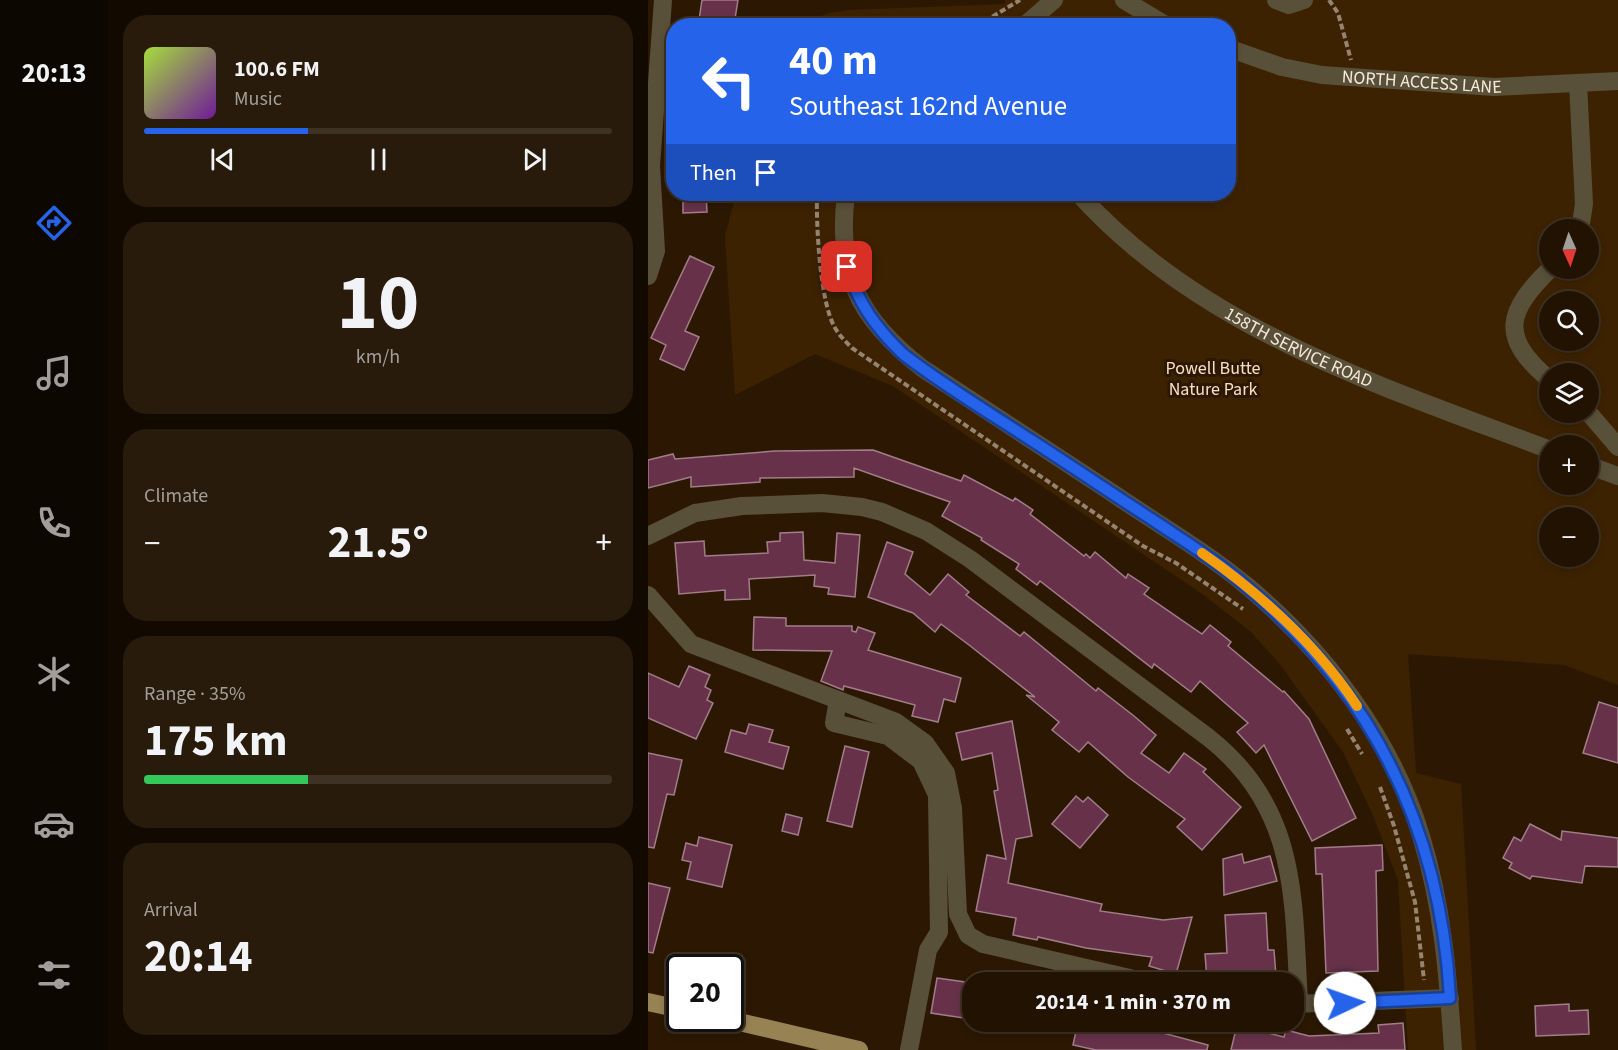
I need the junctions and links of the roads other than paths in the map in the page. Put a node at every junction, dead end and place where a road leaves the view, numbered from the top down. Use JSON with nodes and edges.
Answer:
{"nodes":[{"id":1,"x":663,"y":0,"type":"edge"},
{"id":2,"x":1054,"y":0,"type":"edge"},
{"id":3,"x":1124,"y":0,"type":"edge"},
{"id":4,"x":1276,"y":0,"type":"edge"},
{"id":5,"x":1304,"y":0,"type":"edge"},
{"id":6,"x":1033,"y":18,"type":"edge"},
{"id":7,"x":1154,"y":18,"type":"edge"},
{"id":8,"x":1236,"y":51,"type":"edge"},
{"id":9,"x":1618,"y":81,"type":"edge"},
{"id":10,"x":1578,"y":83,"type":"junction"},
{"id":11,"x":845,"y":201,"type":"edge"},
{"id":12,"x":1086,"y":201,"type":"edge"},
{"id":13,"x":1581,"y":219,"type":"edge"},
{"id":14,"x":648,"y":276,"type":"edge"},
{"id":15,"x":1541,"y":279,"type":"edge"},
{"id":16,"x":1539,"y":371,"type":"edge"},
{"id":17,"x":1597,"y":423,"type":"edge"},
{"id":18,"x":1539,"y":446,"type":"edge"},
{"id":19,"x":1618,"y":447,"type":"edge"},
{"id":20,"x":1599,"y":469,"type":"edge"},
{"id":21,"x":1618,"y":477,"type":"edge"},
{"id":22,"x":648,"y":536,"type":"edge"},
{"id":23,"x":648,"y":595,"type":"edge"},
{"id":24,"x":838,"y":700,"type":"junction"},
{"id":25,"x":1104,"y":972,"type":"edge"},
{"id":26,"x":1295,"y":972,"type":"edge"},
{"id":27,"x":1450,"y":998,"type":"junction"},
{"id":28,"x":648,"y":1002,"type":"edge"},
{"id":29,"x":1304,"y":1004,"type":"edge"},
{"id":30,"x":666,"y":1006,"type":"edge"},
{"id":31,"x":744,"y":1023,"type":"edge"},
{"id":32,"x":859,"y":1050,"type":"edge"},
{"id":33,"x":909,"y":1050,"type":"edge"},
{"id":34,"x":1453,"y":1050,"type":"edge"}],
"edges":[{"from":1,"to":14,"type":"street"},
{"from":2,"to":6,"type":"street"},
{"from":3,"to":7,"type":"street"},
{"from":4,"to":5,"type":"street"},
{"from":8,"to":10,"type":"street","name":"NORTH ACCESS LANE"},
{"from":9,"to":10,"type":"street","name":"NORTH ACCESS LANE"},
{"from":10,"to":13,"type":"street"},
{"from":11,"to":27,"type":"street"},
{"from":12,"to":18,"type":"street","name":"158TH SERVICE ROAD"},
{"from":15,"to":16,"type":"street"},
{"from":17,"to":19,"type":"street"},
{"from":20,"to":21,"type":"street"},
{"from":22,"to":26,"type":"street"},
{"from":23,"to":24,"type":"street"},
{"from":24,"to":25,"type":"street"},
{"from":24,"to":33,"type":"street"},
{"from":27,"to":29,"type":"street"},
{"from":27,"to":34,"type":"street"},
{"from":28,"to":30,"type":"main road"},
{"from":31,"to":32,"type":"main road"}]}
